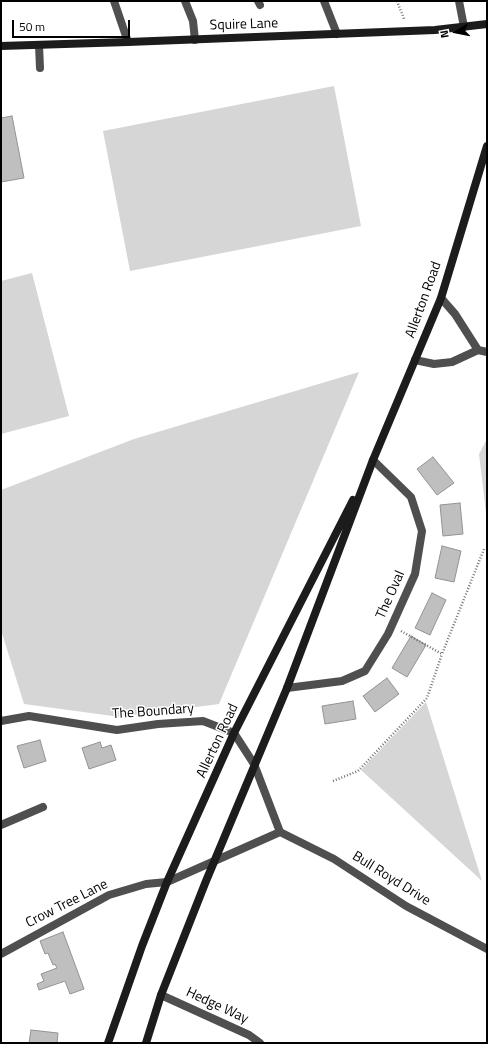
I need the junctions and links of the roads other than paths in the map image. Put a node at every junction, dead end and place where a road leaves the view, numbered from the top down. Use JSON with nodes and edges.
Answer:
{"nodes":[{"id":1,"x":114,"y":1,"type":"edge"},
{"id":2,"x":185,"y":1,"type":"edge"},
{"id":3,"x":324,"y":1,"type":"edge"},
{"id":4,"x":459,"y":1,"type":"edge"},
{"id":5,"x":487,"y":24,"type":"edge"},
{"id":6,"x":464,"y":27,"type":"junction"},
{"id":7,"x":336,"y":34,"type":"junction"},
{"id":8,"x":195,"y":40,"type":"junction"},
{"id":9,"x":128,"y":42,"type":"junction"},
{"id":10,"x":40,"y":45,"type":"junction"},
{"id":11,"x":1,"y":46,"type":"edge"},
{"id":12,"x":40,"y":68,"type":"dead end"},
{"id":13,"x":487,"y":146,"type":"edge"},
{"id":14,"x":441,"y":298,"type":"junction"},
{"id":15,"x":478,"y":350,"type":"junction"},
{"id":16,"x":487,"y":352,"type":"edge"},
{"id":17,"x":415,"y":360,"type":"junction"},
{"id":18,"x":372,"y":460,"type":"junction"},
{"id":19,"x":286,"y":688,"type":"junction"},
{"id":20,"x":1,"y":721,"type":"edge"},
{"id":21,"x":234,"y":733,"type":"junction"},
{"id":22,"x":254,"y":764,"type":"junction"},
{"id":23,"x":43,"y":807,"type":"dead end"},
{"id":24,"x":1,"y":826,"type":"edge"},
{"id":25,"x":280,"y":832,"type":"junction"},
{"id":26,"x":214,"y":862,"type":"junction"},
{"id":27,"x":167,"y":882,"type":"junction"},
{"id":28,"x":487,"y":949,"type":"edge"},
{"id":29,"x":1,"y":954,"type":"edge"},
{"id":30,"x":161,"y":995,"type":"junction"},
{"id":31,"x":108,"y":1043,"type":"edge"},
{"id":32,"x":146,"y":1043,"type":"edge"},
{"id":33,"x":260,"y":1043,"type":"edge"}],
"edges":[{"from":1,"to":9,"type":"street"},
{"from":2,"to":8,"type":"street"},
{"from":3,"to":7,"type":"street"},
{"from":4,"to":6,"type":"street"},
{"from":5,"to":6,"type":"street","name":"Squire Lane"},
{"from":6,"to":7,"type":"street","name":"Squire Lane"},
{"from":7,"to":8,"type":"street","name":"Squire Lane"},
{"from":8,"to":9,"type":"street","name":"Squire Lane"},
{"from":9,"to":10,"type":"street","name":"Squire Lane"},
{"from":10,"to":11,"type":"street","name":"Squire Lane"},
{"from":10,"to":12,"type":"street"},
{"from":13,"to":14,"type":"street","name":"Allerton Road"},
{"from":14,"to":15,"type":"street"},
{"from":14,"to":17,"type":"street","name":"Allerton Road"},
{"from":15,"to":16,"type":"street"},
{"from":15,"to":17,"type":"street"},
{"from":17,"to":18,"type":"street","name":"Allerton Road"},
{"from":18,"to":19,"type":"street","name":"Allerton Road"},
{"from":18,"to":19,"type":"street","name":"The Oval"},
{"from":18,"to":21,"type":"street","name":"Allerton Road"},
{"from":19,"to":22,"type":"street","name":"Allerton Road"},
{"from":20,"to":21,"type":"street","name":"The Boundary"},
{"from":21,"to":22,"type":"street"},
{"from":21,"to":27,"type":"street","name":"Allerton Road"},
{"from":22,"to":25,"type":"street"},
{"from":22,"to":26,"type":"street","name":"Allerton Road"},
{"from":23,"to":24,"type":"street"},
{"from":25,"to":26,"type":"street"},
{"from":25,"to":28,"type":"street","name":"Bull Royd Drive"},
{"from":26,"to":27,"type":"street","name":"Crow Tree Lane"},
{"from":26,"to":30,"type":"street","name":"Allerton Road"},
{"from":27,"to":29,"type":"street","name":"Crow Tree Lane"},
{"from":27,"to":31,"type":"street","name":"Allerton Road"},
{"from":30,"to":32,"type":"street","name":"Allerton Road"},
{"from":30,"to":33,"type":"street","name":"Hedge Way"}]}
